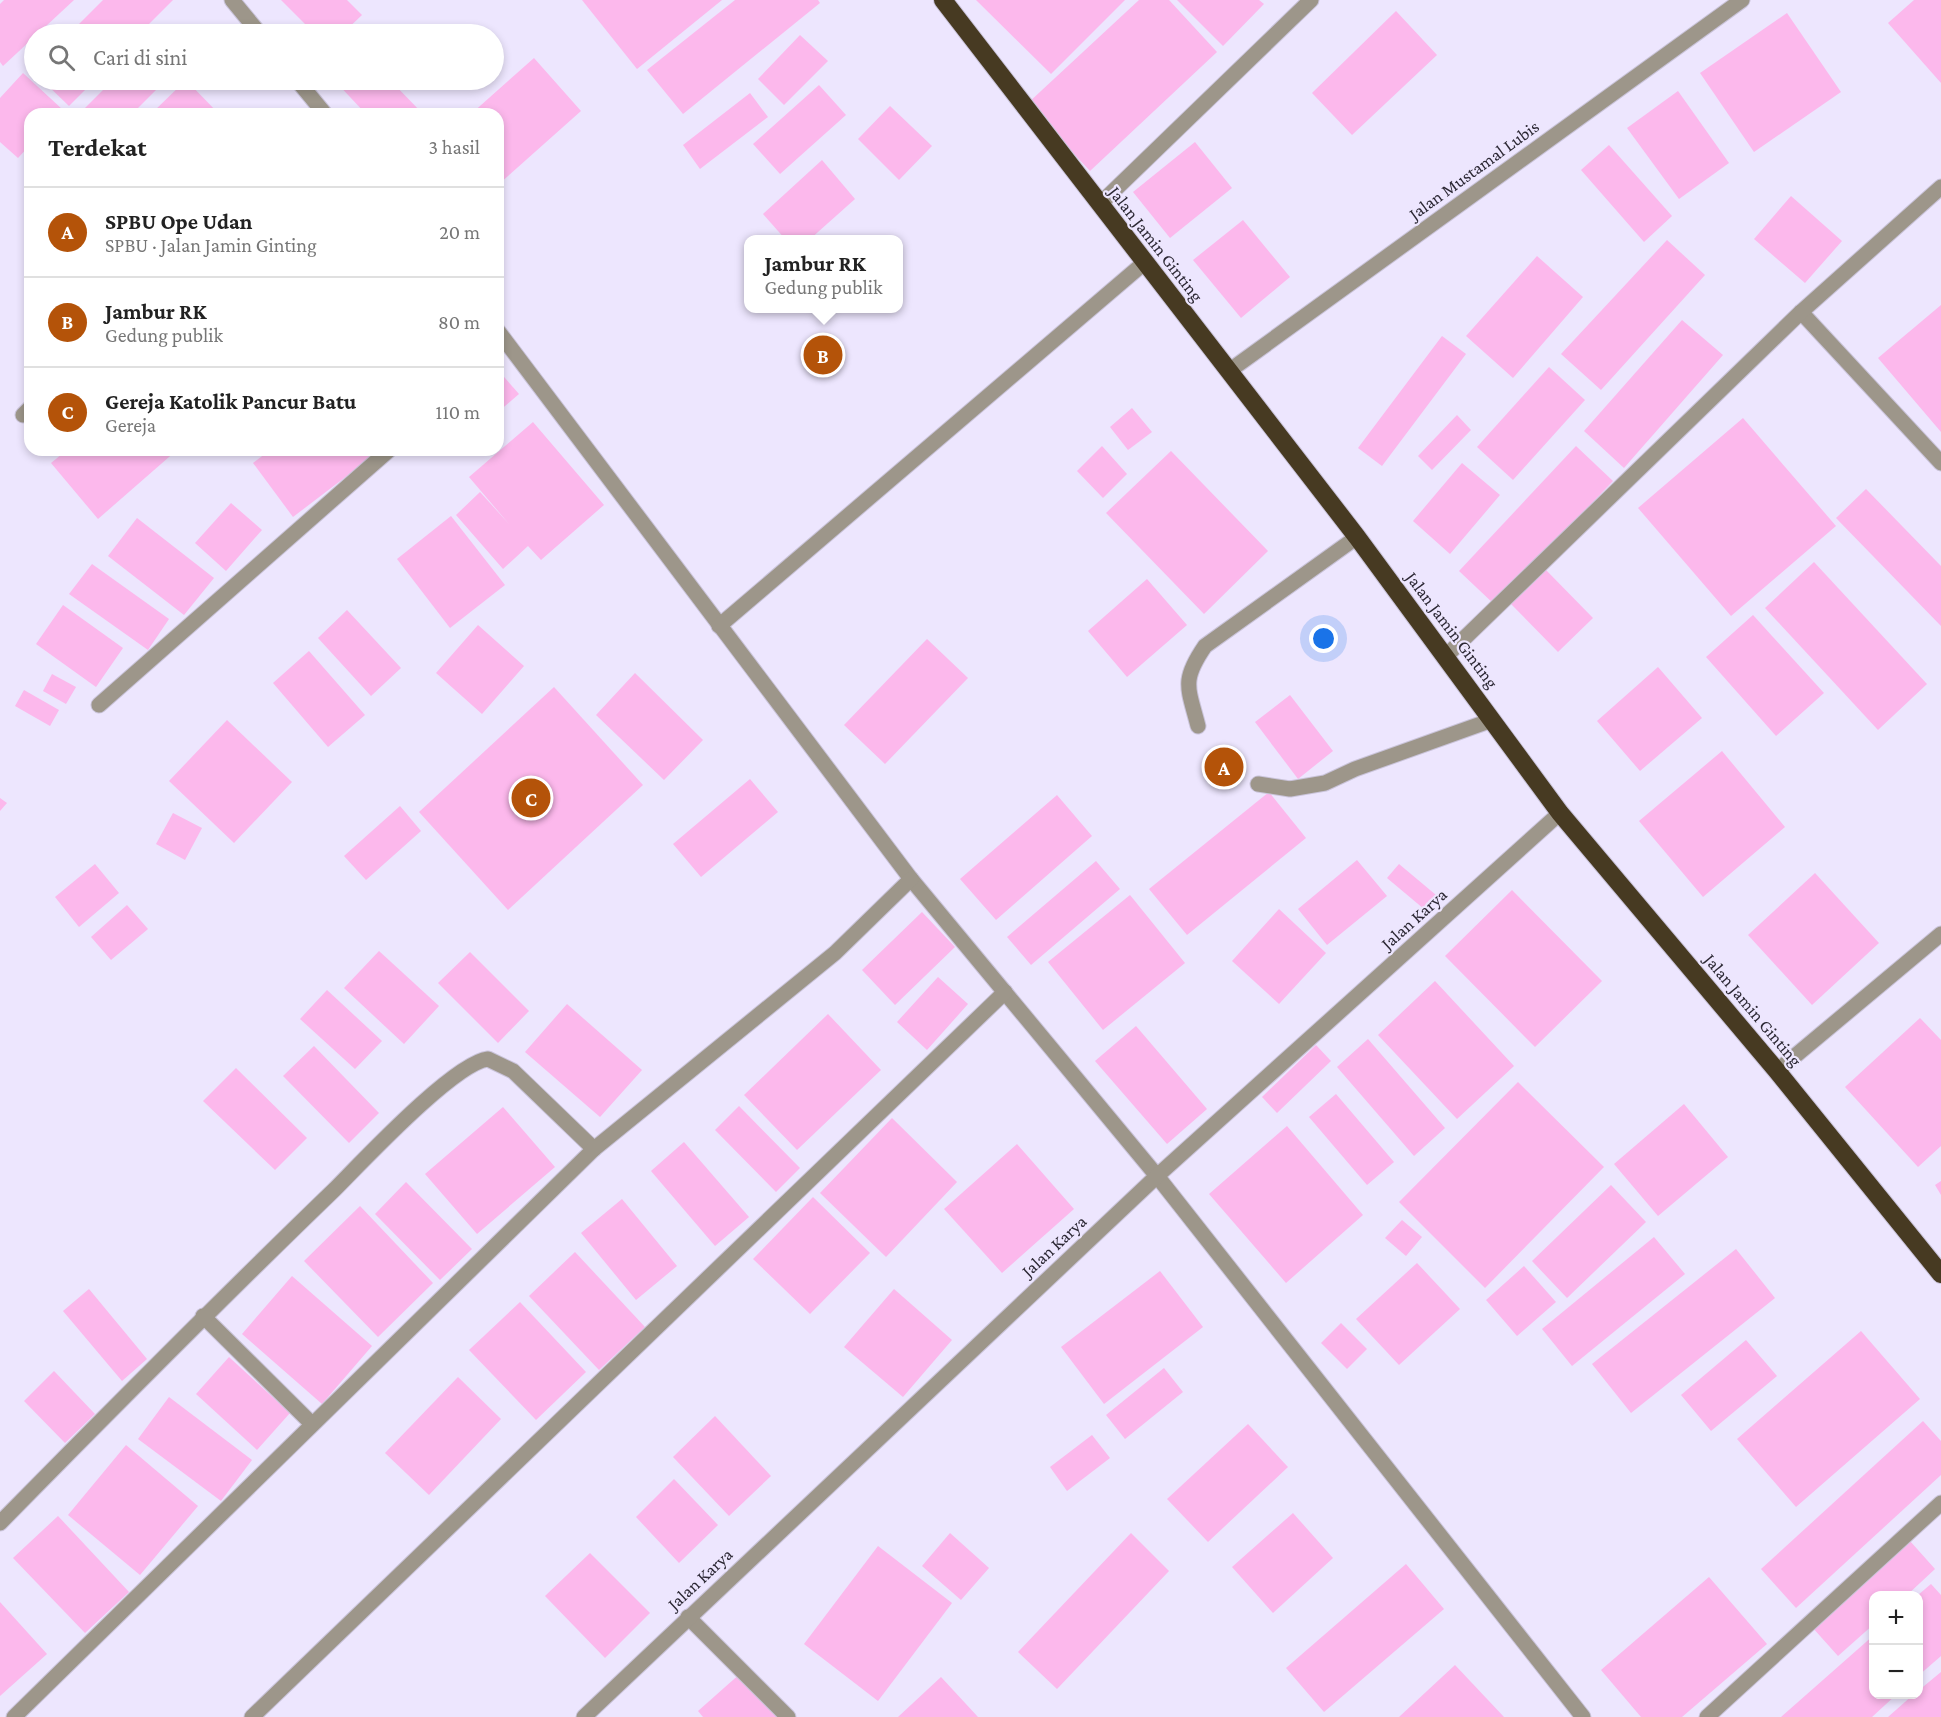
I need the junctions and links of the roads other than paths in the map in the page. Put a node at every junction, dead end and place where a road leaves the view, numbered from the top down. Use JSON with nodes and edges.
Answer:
{"nodes":[{"id":1,"x":232,"y":0,"type":"edge"},
{"id":2,"x":943,"y":0,"type":"edge"},
{"id":3,"x":1311,"y":0,"type":"edge"},
{"id":4,"x":1742,"y":0,"type":"edge"},
{"id":5,"x":252,"y":24,"type":"edge"},
{"id":6,"x":305,"y":90,"type":"edge"},
{"id":7,"x":320,"y":108,"type":"edge"},
{"id":8,"x":1941,"y":187,"type":"edge"},
{"id":9,"x":1100,"y":204,"type":"junction"},
{"id":10,"x":1144,"y":263,"type":"junction"},
{"id":11,"x":1801,"y":312,"type":"junction"},
{"id":12,"x":504,"y":350,"type":"edge"},
{"id":13,"x":1229,"y":371,"type":"junction"},
{"id":14,"x":382,"y":456,"type":"edge"},
{"id":15,"x":1941,"y":463,"type":"edge"},
{"id":16,"x":1357,"y":537,"type":"junction"},
{"id":17,"x":719,"y":626,"type":"junction"},
{"id":18,"x":1445,"y":657,"type":"junction"},
{"id":19,"x":99,"y":705,"type":"dead end"},
{"id":20,"x":1492,"y":720,"type":"junction"},
{"id":21,"x":1198,"y":726,"type":"dead end"},
{"id":22,"x":1258,"y":784,"type":"dead end"},
{"id":23,"x":1560,"y":813,"type":"junction"},
{"id":24,"x":911,"y":879,"type":"junction"},
{"id":25,"x":1941,"y":934,"type":"edge"},
{"id":26,"x":1005,"y":992,"type":"junction"},
{"id":27,"x":1777,"y":1071,"type":"junction"},
{"id":28,"x":594,"y":1149,"type":"junction"},
{"id":29,"x":1157,"y":1176,"type":"junction"},
{"id":30,"x":1941,"y":1274,"type":"edge"},
{"id":31,"x":203,"y":1316,"type":"junction"},
{"id":32,"x":312,"y":1425,"type":"junction"},
{"id":33,"x":1941,"y":1503,"type":"edge"},
{"id":34,"x":0,"y":1522,"type":"edge"},
{"id":35,"x":688,"y":1617,"type":"junction"},
{"id":36,"x":14,"y":1717,"type":"edge"},
{"id":37,"x":252,"y":1717,"type":"edge"},
{"id":38,"x":584,"y":1717,"type":"edge"},
{"id":39,"x":788,"y":1717,"type":"edge"},
{"id":40,"x":1583,"y":1717,"type":"edge"},
{"id":41,"x":1707,"y":1717,"type":"edge"}],
"edges":[{"from":1,"to":5,"type":"street"},
{"from":2,"to":9,"type":"highway","name":"Jalan Jamin Ginting"},
{"from":3,"to":9,"type":"street"},
{"from":4,"to":13,"type":"street","name":"Jalan Mustamal Lubis"},
{"from":6,"to":7,"type":"street"},
{"from":8,"to":11,"type":"street"},
{"from":9,"to":10,"type":"highway","name":"Jalan Jamin Ginting"},
{"from":10,"to":13,"type":"highway","name":"Jalan Jamin Ginting"},
{"from":10,"to":17,"type":"street"},
{"from":11,"to":15,"type":"street"},
{"from":11,"to":18,"type":"street"},
{"from":12,"to":17,"type":"street"},
{"from":13,"to":16,"type":"highway","name":"Jalan Jamin Ginting"},
{"from":14,"to":19,"type":"street"},
{"from":16,"to":18,"type":"highway","name":"Jalan Jamin Ginting"},
{"from":16,"to":21,"type":"street"},
{"from":17,"to":24,"type":"street"},
{"from":18,"to":20,"type":"highway","name":"Jalan Jamin Ginting"},
{"from":20,"to":22,"type":"street"},
{"from":20,"to":23,"type":"highway","name":"Jalan Jamin Ginting"},
{"from":23,"to":27,"type":"highway","name":"Jalan Jamin Ginting"},
{"from":23,"to":29,"type":"street","name":"Jalan Karya"},
{"from":24,"to":26,"type":"street"},
{"from":24,"to":28,"type":"street"},
{"from":25,"to":27,"type":"street"},
{"from":26,"to":29,"type":"street"},
{"from":26,"to":37,"type":"street"},
{"from":27,"to":30,"type":"highway","name":"Jalan Jamin Ginting"},
{"from":28,"to":31,"type":"street"},
{"from":28,"to":32,"type":"street"},
{"from":29,"to":35,"type":"street","name":"Jalan Karya"},
{"from":29,"to":40,"type":"street"},
{"from":31,"to":32,"type":"street"},
{"from":31,"to":34,"type":"street"},
{"from":32,"to":36,"type":"street"},
{"from":33,"to":41,"type":"street"},
{"from":35,"to":38,"type":"street","name":"Jalan Karya"},
{"from":35,"to":39,"type":"street"}]}
